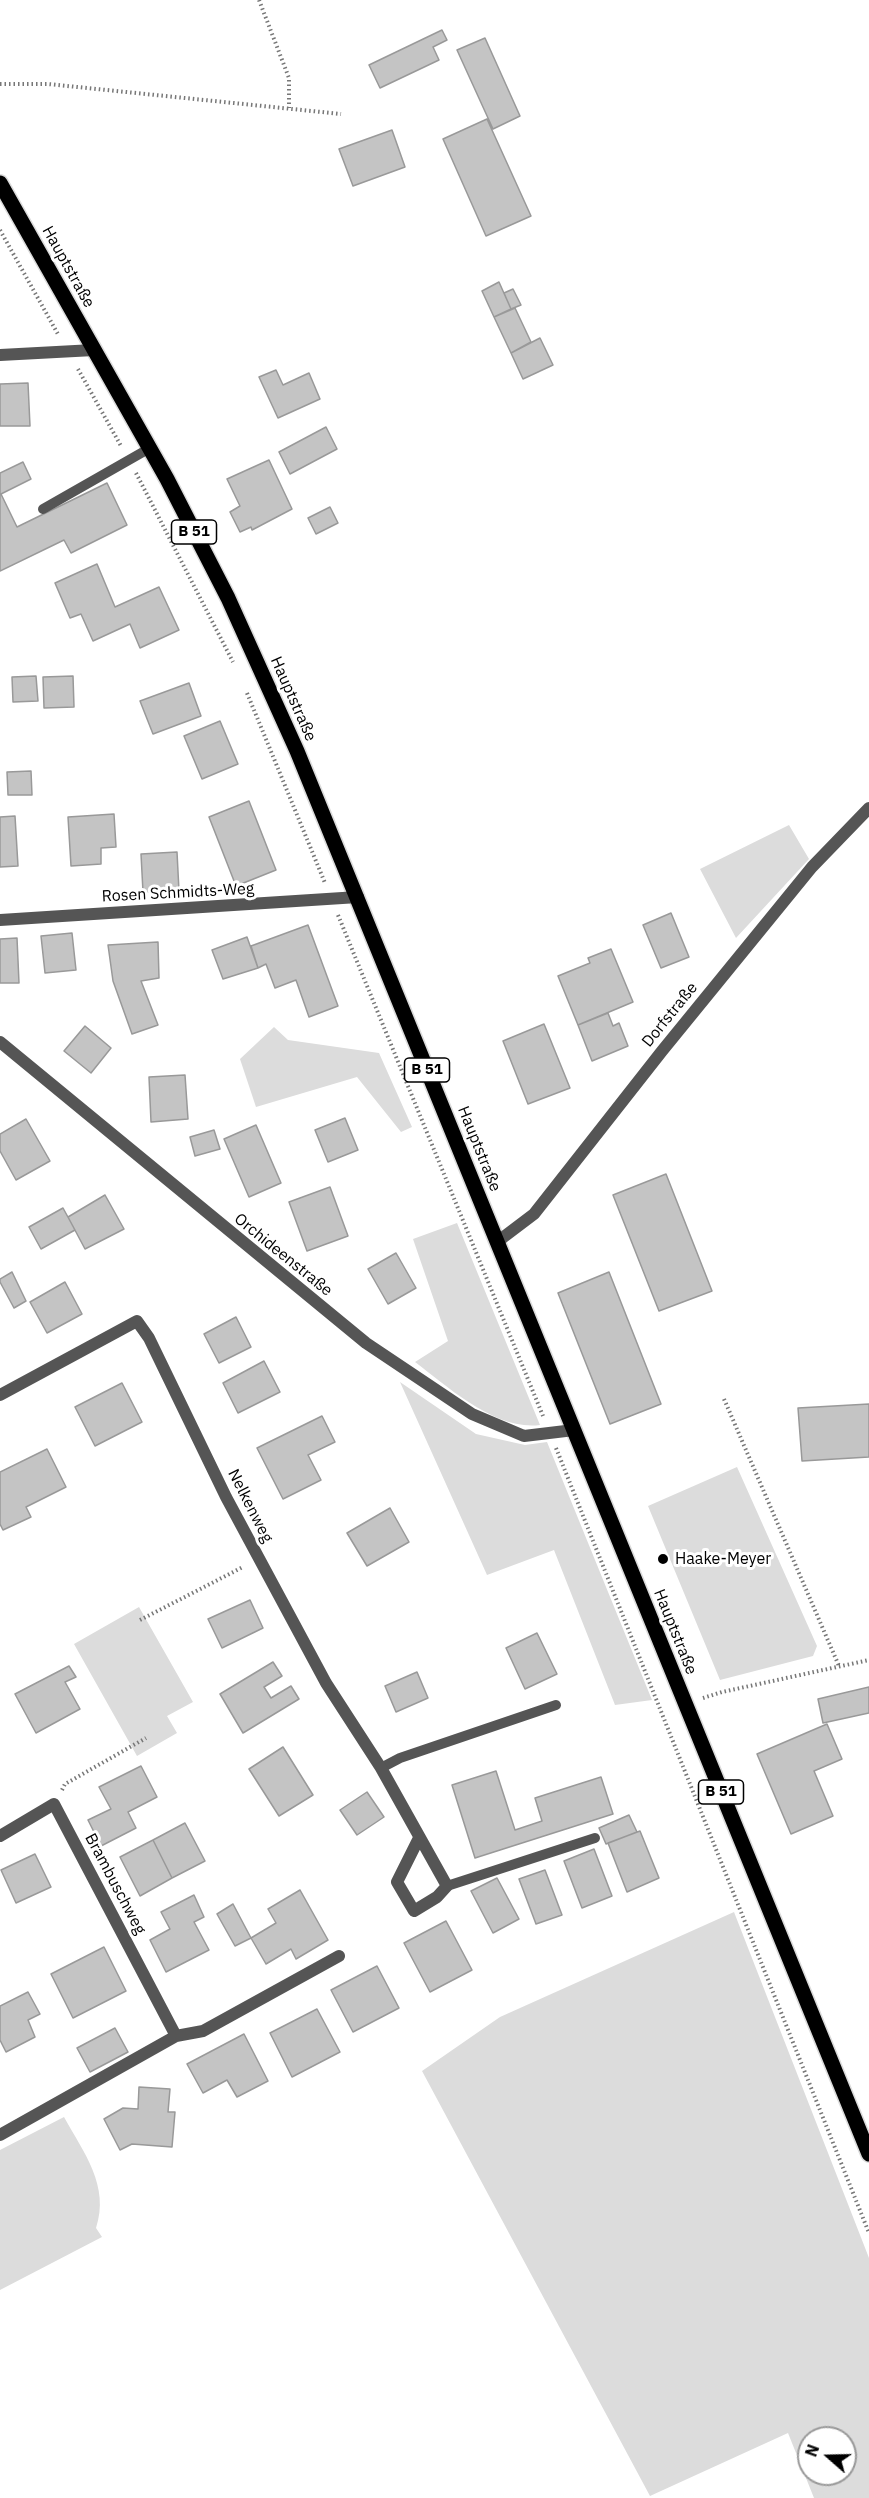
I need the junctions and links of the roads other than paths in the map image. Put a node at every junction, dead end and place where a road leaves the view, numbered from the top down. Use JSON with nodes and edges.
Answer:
{"nodes":[{"id":1,"x":0,"y":183,"type":"edge"},
{"id":2,"x":94,"y":350,"type":"junction"},
{"id":3,"x":0,"y":355,"type":"edge"},
{"id":4,"x":150,"y":448,"type":"junction"},
{"id":5,"x":43,"y":508,"type":"dead end"},
{"id":6,"x":869,"y":808,"type":"edge"},
{"id":7,"x":358,"y":897,"type":"junction"},
{"id":8,"x":0,"y":920,"type":"edge"},
{"id":9,"x":0,"y":1042,"type":"edge"},
{"id":10,"x":497,"y":1242,"type":"junction"},
{"id":11,"x":0,"y":1395,"type":"edge"},
{"id":12,"x":574,"y":1430,"type":"junction"},
{"id":13,"x":556,"y":1705,"type":"dead end"},
{"id":14,"x":381,"y":1768,"type":"junction"},
{"id":15,"x":0,"y":1836,"type":"edge"},
{"id":16,"x":419,"y":1838,"type":"junction"},
{"id":17,"x":595,"y":1838,"type":"dead end"},
{"id":18,"x":447,"y":1886,"type":"junction"},
{"id":19,"x":339,"y":1956,"type":"dead end"},
{"id":20,"x":176,"y":2036,"type":"junction"},
{"id":21,"x":0,"y":2134,"type":"edge"},
{"id":22,"x":869,"y":2154,"type":"edge"}],
"edges":[{"from":1,"to":2,"type":"main road","name":"Hauptstraße","number":"B 51"},
{"from":2,"to":3,"type":"street"},
{"from":2,"to":4,"type":"main road","name":"Hauptstraße","number":"B 51"},
{"from":4,"to":5,"type":"lane"},
{"from":4,"to":7,"type":"main road","name":"Hauptstraße","number":"B 51"},
{"from":6,"to":10,"type":"street","name":"Dorfstraße"},
{"from":7,"to":8,"type":"street","name":"Rosen Schmidts-Weg"},
{"from":7,"to":10,"type":"main road","name":"Hauptstraße","number":"B 51"},
{"from":9,"to":12,"type":"street","name":"Orchideenstraße"},
{"from":10,"to":12,"type":"main road","name":"Hauptstraße","number":"B 51"},
{"from":11,"to":14,"type":"street","name":"Nelkenweg"},
{"from":12,"to":22,"type":"main road","name":"Hauptstraße","number":"B 51"},
{"from":13,"to":14,"type":"lane"},
{"from":14,"to":16,"type":"street","name":"Nelkenweg"},
{"from":15,"to":20,"type":"street","name":"Brambuschweg"},
{"from":16,"to":18,"type":"street","name":"Nelkenweg"},
{"from":16,"to":18,"type":"street"},
{"from":17,"to":18,"type":"lane"},
{"from":19,"to":20,"type":"street"},
{"from":20,"to":21,"type":"street"}]}
